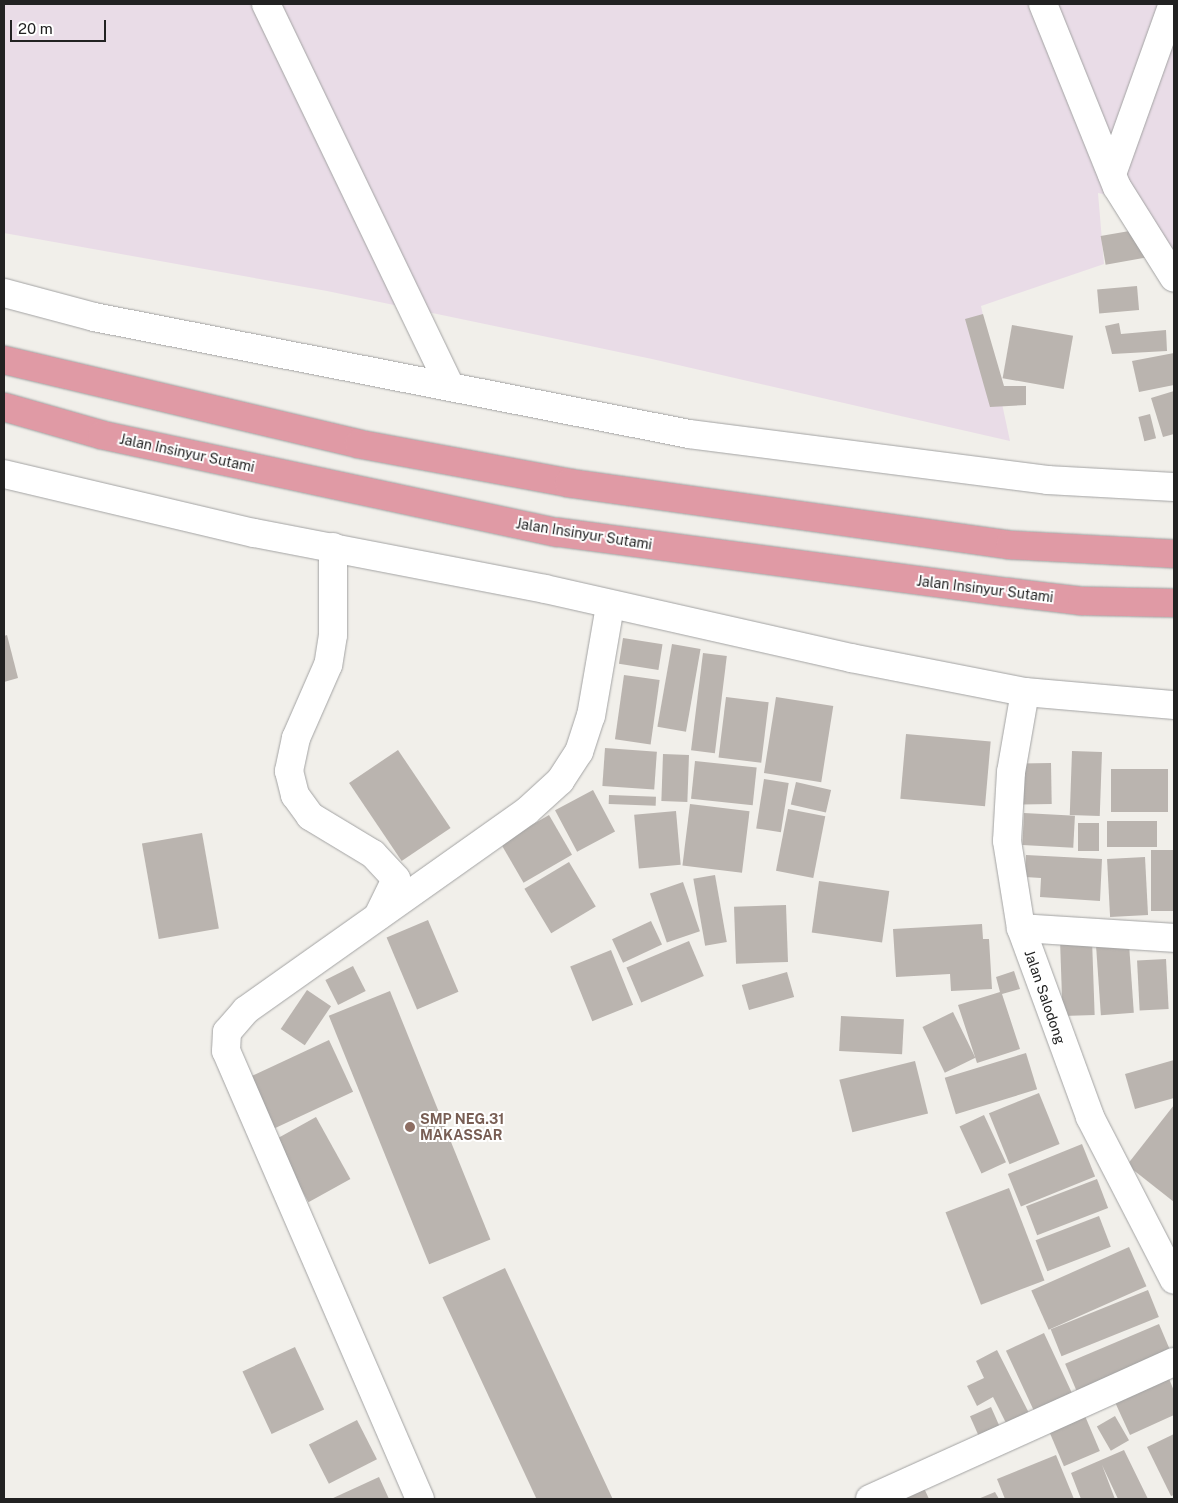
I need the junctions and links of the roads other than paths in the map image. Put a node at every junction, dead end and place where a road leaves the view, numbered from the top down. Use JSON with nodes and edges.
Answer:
{"nodes":[{"id":1,"x":266,"y":4,"type":"edge"},
{"id":2,"x":1043,"y":4,"type":"edge"},
{"id":3,"x":1173,"y":4,"type":"edge"},
{"id":4,"x":1112,"y":174,"type":"junction"},
{"id":5,"x":1174,"y":278,"type":"edge"},
{"id":6,"x":4,"y":292,"type":"edge"},
{"id":7,"x":4,"y":360,"type":"edge"},
{"id":8,"x":449,"y":384,"type":"junction"},
{"id":9,"x":4,"y":407,"type":"edge"},
{"id":10,"x":4,"y":474,"type":"edge"},
{"id":11,"x":1174,"y":487,"type":"edge"},
{"id":12,"x":333,"y":547,"type":"junction"},
{"id":13,"x":1174,"y":554,"type":"edge"},
{"id":14,"x":1082,"y":601,"type":"junction"},
{"id":15,"x":1174,"y":603,"type":"edge"},
{"id":16,"x":610,"y":606,"type":"junction"},
{"id":17,"x":1174,"y":617,"type":"edge"},
{"id":18,"x":1025,"y":692,"type":"junction"},
{"id":19,"x":1174,"y":705,"type":"edge"},
{"id":20,"x":376,"y":920,"type":"junction"},
{"id":21,"x":1021,"y":928,"type":"junction"},
{"id":22,"x":1174,"y":938,"type":"edge"},
{"id":23,"x":1174,"y":1280,"type":"edge"},
{"id":24,"x":1174,"y":1362,"type":"edge"},
{"id":25,"x":420,"y":1499,"type":"edge"},
{"id":26,"x":870,"y":1499,"type":"edge"}],
"edges":[{"from":1,"to":8,"type":"street"},
{"from":2,"to":4,"type":"street"},
{"from":3,"to":4,"type":"street"},
{"from":4,"to":5,"type":"street"},
{"from":6,"to":8,"type":"street"},
{"from":7,"to":13,"type":"highway"},
{"from":8,"to":11,"type":"street"},
{"from":9,"to":14,"type":"highway","name":"Jalan Insinyur Sutami"},
{"from":10,"to":12,"type":"street"},
{"from":12,"to":16,"type":"street"},
{"from":12,"to":20,"type":"street"},
{"from":14,"to":15,"type":"highway","name":"Jalan Insinyur Sutami"},
{"from":14,"to":17,"type":"highway"},
{"from":16,"to":18,"type":"street"},
{"from":16,"to":20,"type":"street"},
{"from":18,"to":19,"type":"street"},
{"from":18,"to":21,"type":"street","name":"Jalan Salodong"},
{"from":20,"to":25,"type":"street"},
{"from":21,"to":22,"type":"street"},
{"from":21,"to":23,"type":"street","name":"Jalan Salodong"},
{"from":24,"to":26,"type":"street"}]}
